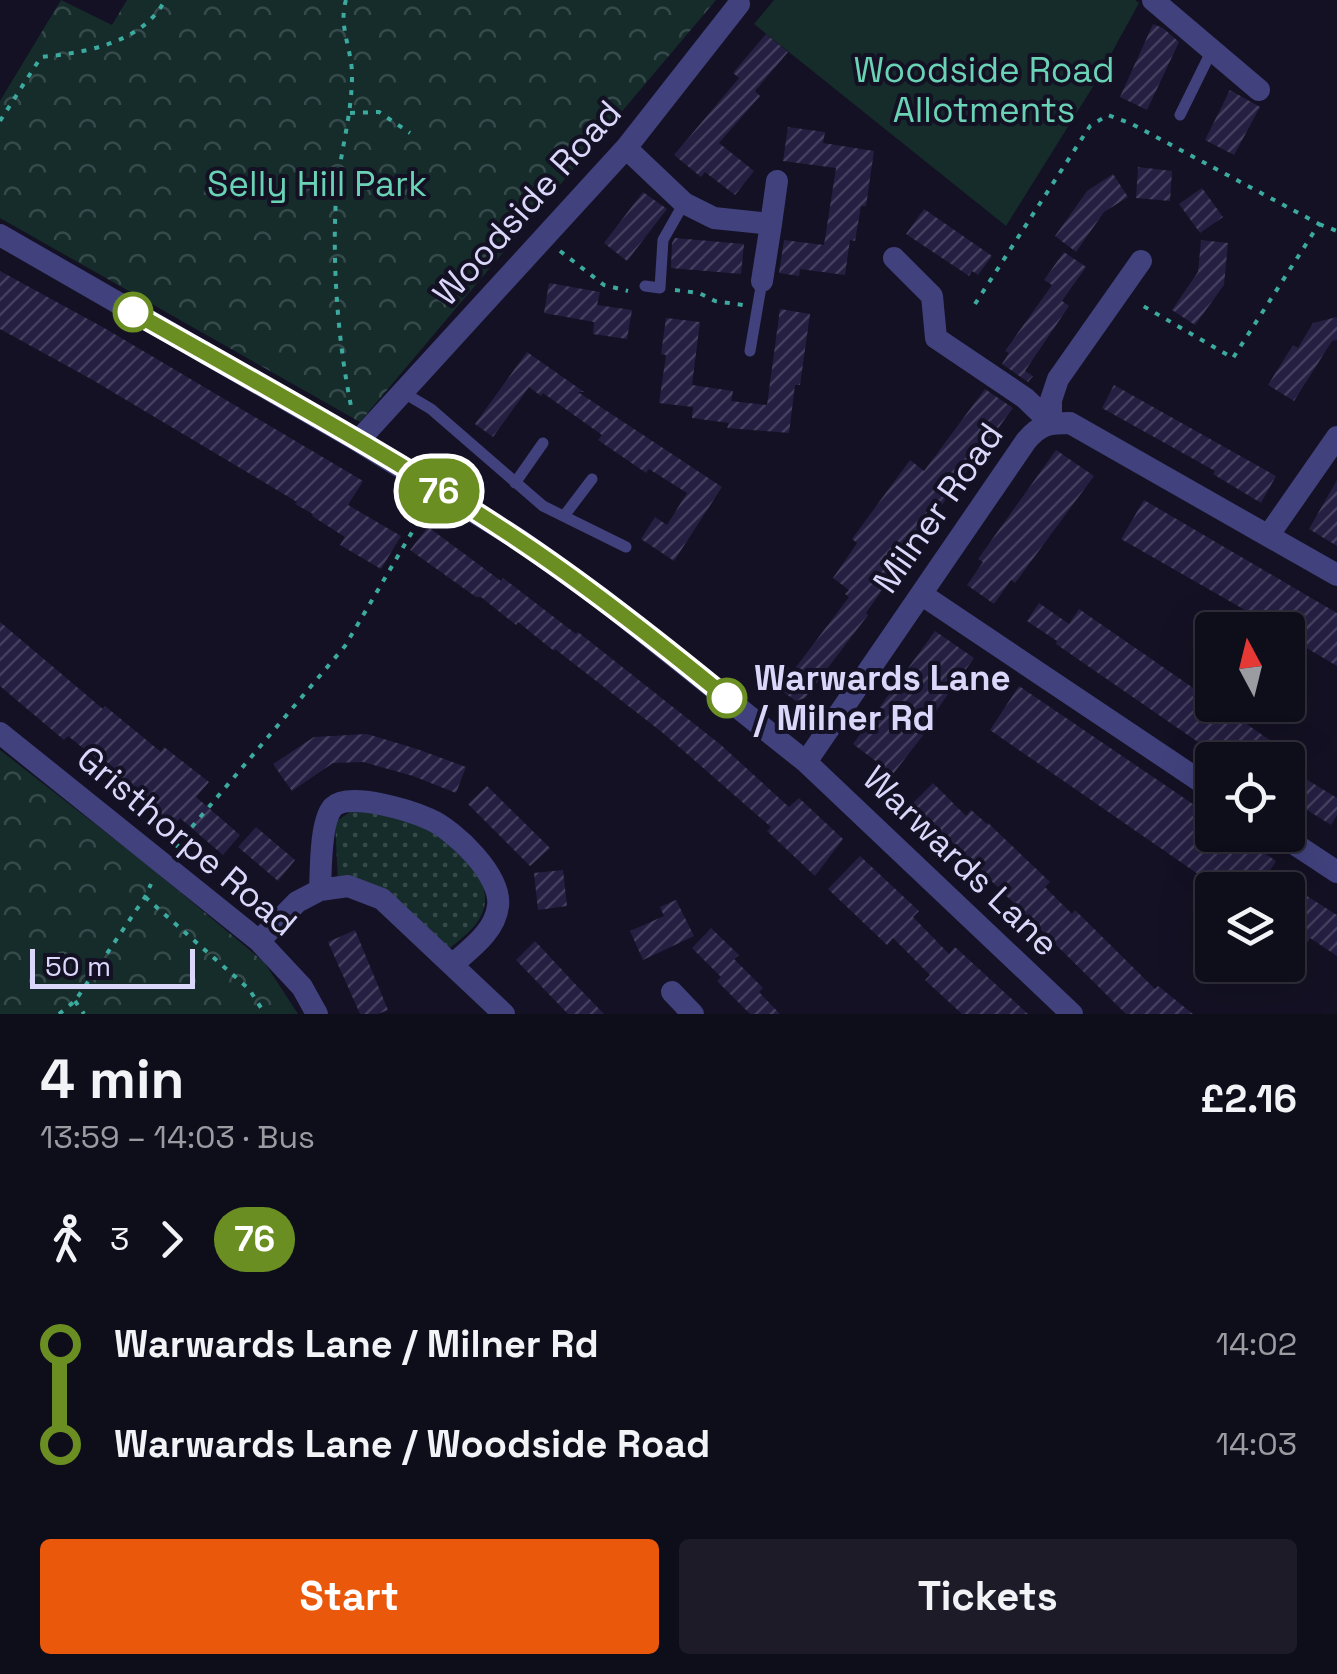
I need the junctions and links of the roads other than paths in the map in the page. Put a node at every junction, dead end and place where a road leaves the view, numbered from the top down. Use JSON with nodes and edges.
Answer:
{"nodes":[{"id":1,"x":1153,"y":0,"type":"edge"},
{"id":2,"x":740,"y":4,"type":"dead end"},
{"id":3,"x":1212,"y":50,"type":"junction"},
{"id":4,"x":1259,"y":90,"type":"dead end"},
{"id":5,"x":1180,"y":115,"type":"dead end"},
{"id":6,"x":626,"y":148,"type":"junction"},
{"id":7,"x":776,"y":181,"type":"dead end"},
{"id":8,"x":684,"y":203,"type":"junction"},
{"id":9,"x":771,"y":224,"type":"junction"},
{"id":10,"x":0,"y":235,"type":"edge"},
{"id":11,"x":894,"y":258,"type":"dead end"},
{"id":12,"x":1141,"y":261,"type":"dead end"},
{"id":13,"x":762,"y":281,"type":"joint"},
{"id":14,"x":645,"y":286,"type":"road end"},
{"id":15,"x":750,"y":351,"type":"dead end"},
{"id":16,"x":404,"y":393,"type":"junction"},
{"id":17,"x":1051,"y":424,"type":"junction"},
{"id":18,"x":1337,"y":437,"type":"edge"},
{"id":19,"x":358,"y":441,"type":"junction"},
{"id":20,"x":543,"y":443,"type":"dead end"},
{"id":21,"x":592,"y":479,"type":"dead end"},
{"id":22,"x":515,"y":483,"type":"junction"},
{"id":23,"x":564,"y":516,"type":"junction"},
{"id":24,"x":1268,"y":536,"type":"junction"},
{"id":25,"x":626,"y":547,"type":"dead end"},
{"id":26,"x":1337,"y":575,"type":"edge"},
{"id":27,"x":921,"y":594,"type":"junction"},
{"id":28,"x":0,"y":732,"type":"edge"},
{"id":29,"x":806,"y":762,"type":"junction"},
{"id":30,"x":1195,"y":778,"type":"edge"},
{"id":31,"x":1305,"y":851,"type":"edge"},
{"id":32,"x":1337,"y":872,"type":"edge"},
{"id":33,"x":320,"y":890,"type":"junction"},
{"id":34,"x":259,"y":941,"type":"junction"},
{"id":35,"x":452,"y":965,"type":"junction"},
{"id":36,"x":672,"y":992,"type":"dead end"},
{"id":37,"x":318,"y":1014,"type":"edge"},
{"id":38,"x":504,"y":1014,"type":"edge"},
{"id":39,"x":693,"y":1014,"type":"edge"},
{"id":40,"x":1072,"y":1014,"type":"edge"}],
"edges":[{"from":1,"to":3,"type":"street"},
{"from":2,"to":6,"type":"street","name":"Woodside Road"},
{"from":3,"to":4,"type":"street"},
{"from":3,"to":5,"type":"lane"},
{"from":6,"to":8,"type":"street"},
{"from":6,"to":16,"type":"street","name":"Woodside Road"},
{"from":7,"to":9,"type":"street"},
{"from":8,"to":9,"type":"street"},
{"from":8,"to":14,"type":"lane"},
{"from":9,"to":13,"type":"street"},
{"from":10,"to":19,"type":"street","name":"Warwards Lane"},
{"from":11,"to":17,"type":"street"},
{"from":12,"to":17,"type":"street"},
{"from":13,"to":15,"type":"lane"},
{"from":16,"to":19,"type":"street","name":"Woodside Road"},
{"from":16,"to":22,"type":"lane"},
{"from":17,"to":24,"type":"street","name":"Milner Road"},
{"from":17,"to":27,"type":"street","name":"Milner Road"},
{"from":18,"to":24,"type":"street"},
{"from":19,"to":29,"type":"street","name":"Warwards Lane"},
{"from":20,"to":22,"type":"lane"},
{"from":21,"to":23,"type":"lane"},
{"from":22,"to":23,"type":"lane"},
{"from":23,"to":25,"type":"lane"},
{"from":24,"to":26,"type":"street","name":"Milner Road"},
{"from":27,"to":29,"type":"street","name":"Milner Road"},
{"from":27,"to":30,"type":"street"},
{"from":28,"to":34,"type":"street","name":"Gristhorpe Road"},
{"from":29,"to":40,"type":"street","name":"Warwards Lane"},
{"from":31,"to":32,"type":"street"},
{"from":33,"to":34,"type":"street"},
{"from":33,"to":35,"type":"street"},
{"from":33,"to":35,"type":"street"},
{"from":34,"to":37,"type":"street","name":"Gristhorpe Road"},
{"from":35,"to":38,"type":"street"},
{"from":36,"to":39,"type":"street"}]}
